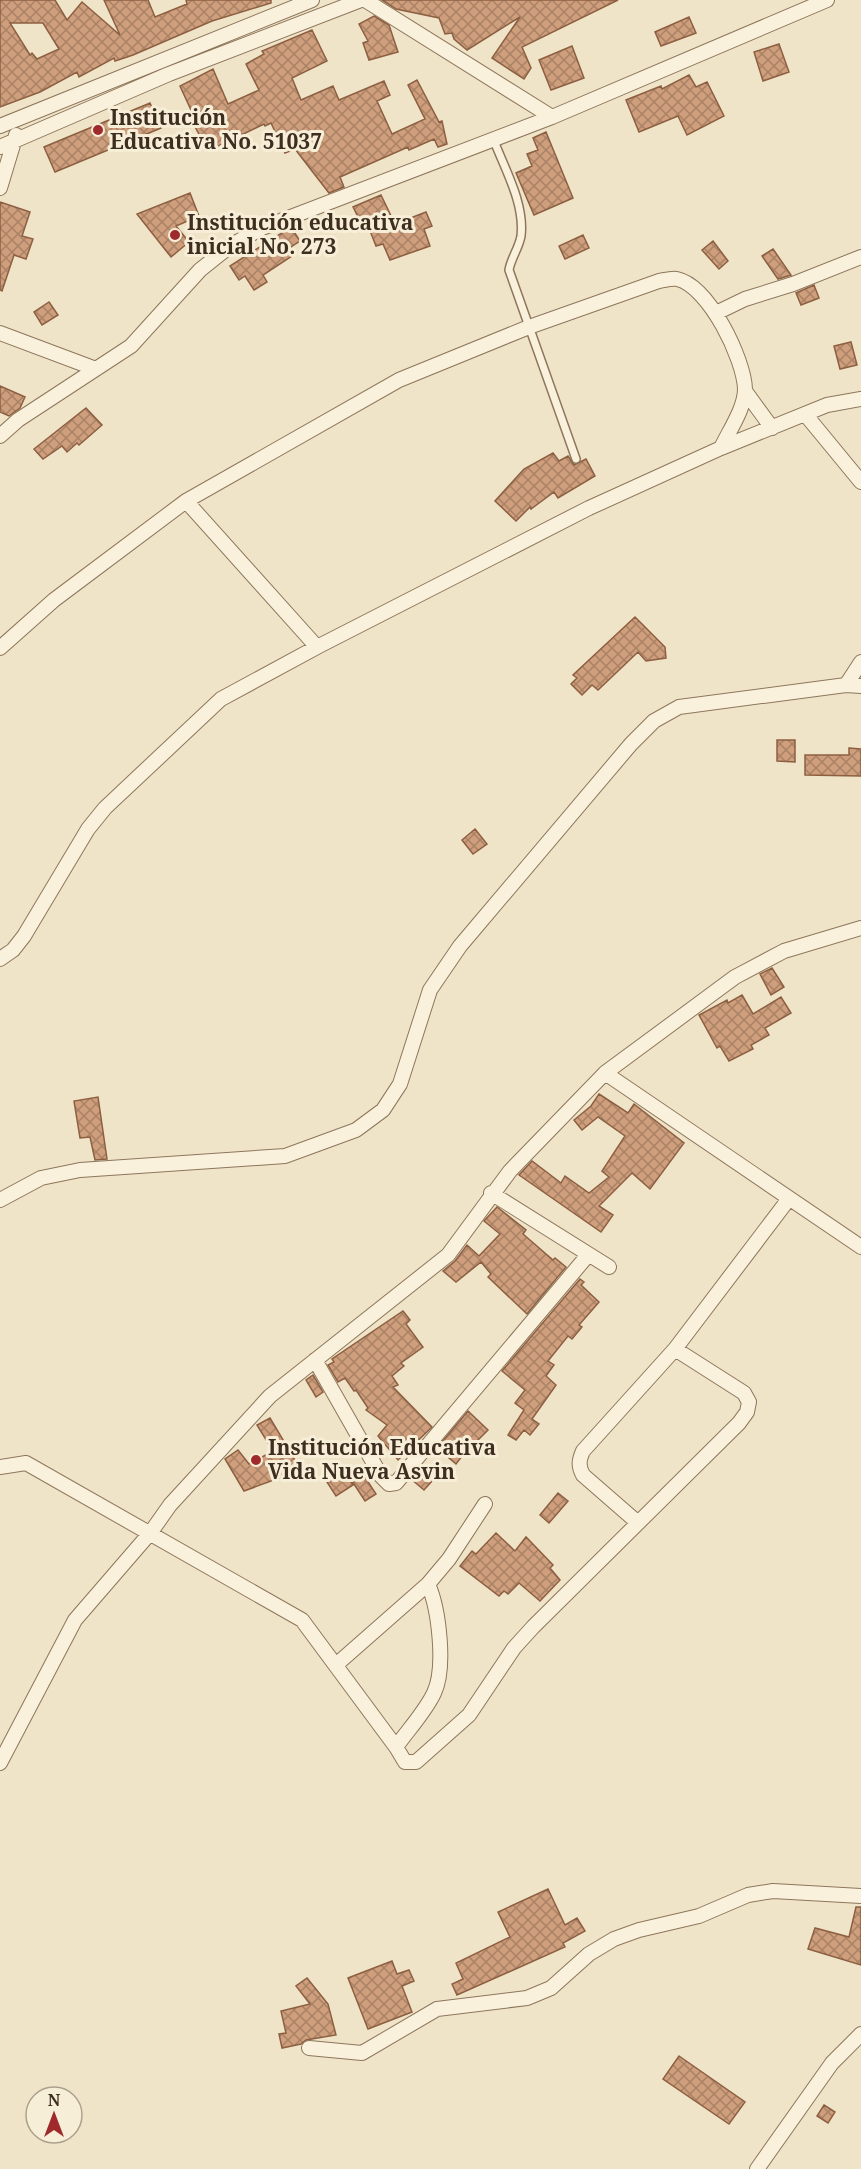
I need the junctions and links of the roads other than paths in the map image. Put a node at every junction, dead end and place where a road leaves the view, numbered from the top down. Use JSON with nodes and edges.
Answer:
{"nodes":[{"id":1,"x":311,"y":0,"type":"edge"},
{"id":2,"x":363,"y":0,"type":"edge"},
{"id":3,"x":827,"y":0,"type":"edge"},
{"id":4,"x":21,"y":117,"type":"junction"},
{"id":5,"x":552,"y":117,"type":"junction"},
{"id":6,"x":0,"y":126,"type":"edge"},
{"id":7,"x":493,"y":138,"type":"junction"},
{"id":8,"x":14,"y":142,"type":"junction"},
{"id":9,"x":0,"y":147,"type":"edge"},
{"id":10,"x":0,"y":188,"type":"edge"},
{"id":11,"x":861,"y":257,"type":"edge"},
{"id":12,"x":716,"y":313,"type":"junction"},
{"id":13,"x":529,"y":327,"type":"junction"},
{"id":14,"x":0,"y":333,"type":"edge"},
{"id":15,"x":96,"y":369,"type":"junction"},
{"id":16,"x":745,"y":391,"type":"junction"},
{"id":17,"x":861,"y":399,"type":"edge"},
{"id":18,"x":805,"y":414,"type":"junction"},
{"id":19,"x":772,"y":428,"type":"junction"},
{"id":20,"x":0,"y":436,"type":"edge"},
{"id":21,"x":721,"y":448,"type":"junction"},
{"id":22,"x":576,"y":459,"type":"dead end"},
{"id":23,"x":861,"y":482,"type":"edge"},
{"id":24,"x":186,"y":501,"type":"junction"},
{"id":25,"x":317,"y":647,"type":"junction"},
{"id":26,"x":0,"y":648,"type":"edge"},
{"id":27,"x":861,"y":662,"type":"edge"},
{"id":28,"x":846,"y":685,"type":"junction"},
{"id":29,"x":861,"y":686,"type":"edge"},
{"id":30,"x":861,"y":928,"type":"edge"},
{"id":31,"x":0,"y":959,"type":"edge"},
{"id":32,"x":605,"y":1073,"type":"junction"},
{"id":33,"x":491,"y":1193,"type":"junction"},
{"id":34,"x":0,"y":1200,"type":"edge"},
{"id":35,"x":788,"y":1200,"type":"junction"},
{"id":36,"x":861,"y":1246,"type":"edge"},
{"id":37,"x":588,"y":1255,"type":"junction"},
{"id":38,"x":609,"y":1267,"type":"dead end"},
{"id":39,"x":675,"y":1349,"type":"junction"},
{"id":40,"x":315,"y":1360,"type":"junction"},
{"id":41,"x":0,"y":1467,"type":"edge"},
{"id":42,"x":485,"y":1504,"type":"dead end"},
{"id":43,"x":637,"y":1522,"type":"junction"},
{"id":44,"x":151,"y":1532,"type":"junction"},
{"id":45,"x":428,"y":1584,"type":"junction"},
{"id":46,"x":337,"y":1664,"type":"junction"},
{"id":47,"x":396,"y":1747,"type":"junction"},
{"id":48,"x":0,"y":1763,"type":"edge"},
{"id":49,"x":861,"y":1896,"type":"edge"},
{"id":50,"x":861,"y":2034,"type":"edge"},
{"id":51,"x":309,"y":2048,"type":"dead end"},
{"id":52,"x":757,"y":2169,"type":"edge"}],
"edges":[{"from":1,"to":4,"type":"street"},
{"from":2,"to":5,"type":"street"},
{"from":2,"to":8,"type":"street"},
{"from":3,"to":5,"type":"street"},
{"from":4,"to":6,"type":"street"},
{"from":4,"to":8,"type":"street"},
{"from":5,"to":7,"type":"street"},
{"from":7,"to":13,"type":"lane"},
{"from":7,"to":15,"type":"street"},
{"from":8,"to":9,"type":"street"},
{"from":8,"to":10,"type":"street"},
{"from":11,"to":12,"type":"street"},
{"from":12,"to":13,"type":"street"},
{"from":12,"to":16,"type":"street"},
{"from":13,"to":22,"type":"lane"},
{"from":13,"to":24,"type":"street"},
{"from":14,"to":15,"type":"street"},
{"from":15,"to":20,"type":"street"},
{"from":16,"to":19,"type":"street"},
{"from":16,"to":21,"type":"street"},
{"from":17,"to":18,"type":"street"},
{"from":18,"to":19,"type":"street"},
{"from":18,"to":23,"type":"street"},
{"from":19,"to":21,"type":"street"},
{"from":21,"to":25,"type":"street"},
{"from":24,"to":25,"type":"street"},
{"from":24,"to":26,"type":"street"},
{"from":25,"to":31,"type":"street"},
{"from":27,"to":28,"type":"street"},
{"from":28,"to":29,"type":"street"},
{"from":28,"to":34,"type":"street"},
{"from":30,"to":32,"type":"street"},
{"from":32,"to":33,"type":"street"},
{"from":32,"to":35,"type":"street"},
{"from":33,"to":37,"type":"street"},
{"from":33,"to":40,"type":"street"},
{"from":35,"to":36,"type":"street"},
{"from":35,"to":39,"type":"street"},
{"from":37,"to":38,"type":"street"},
{"from":37,"to":40,"type":"street"},
{"from":39,"to":43,"type":"street"},
{"from":39,"to":43,"type":"street"},
{"from":40,"to":44,"type":"street"},
{"from":41,"to":44,"type":"street"},
{"from":42,"to":45,"type":"street"},
{"from":43,"to":47,"type":"street"},
{"from":44,"to":46,"type":"street"},
{"from":44,"to":48,"type":"street"},
{"from":45,"to":46,"type":"street"},
{"from":45,"to":47,"type":"street"},
{"from":46,"to":47,"type":"street"},
{"from":49,"to":51,"type":"street"},
{"from":50,"to":52,"type":"street"}]}
